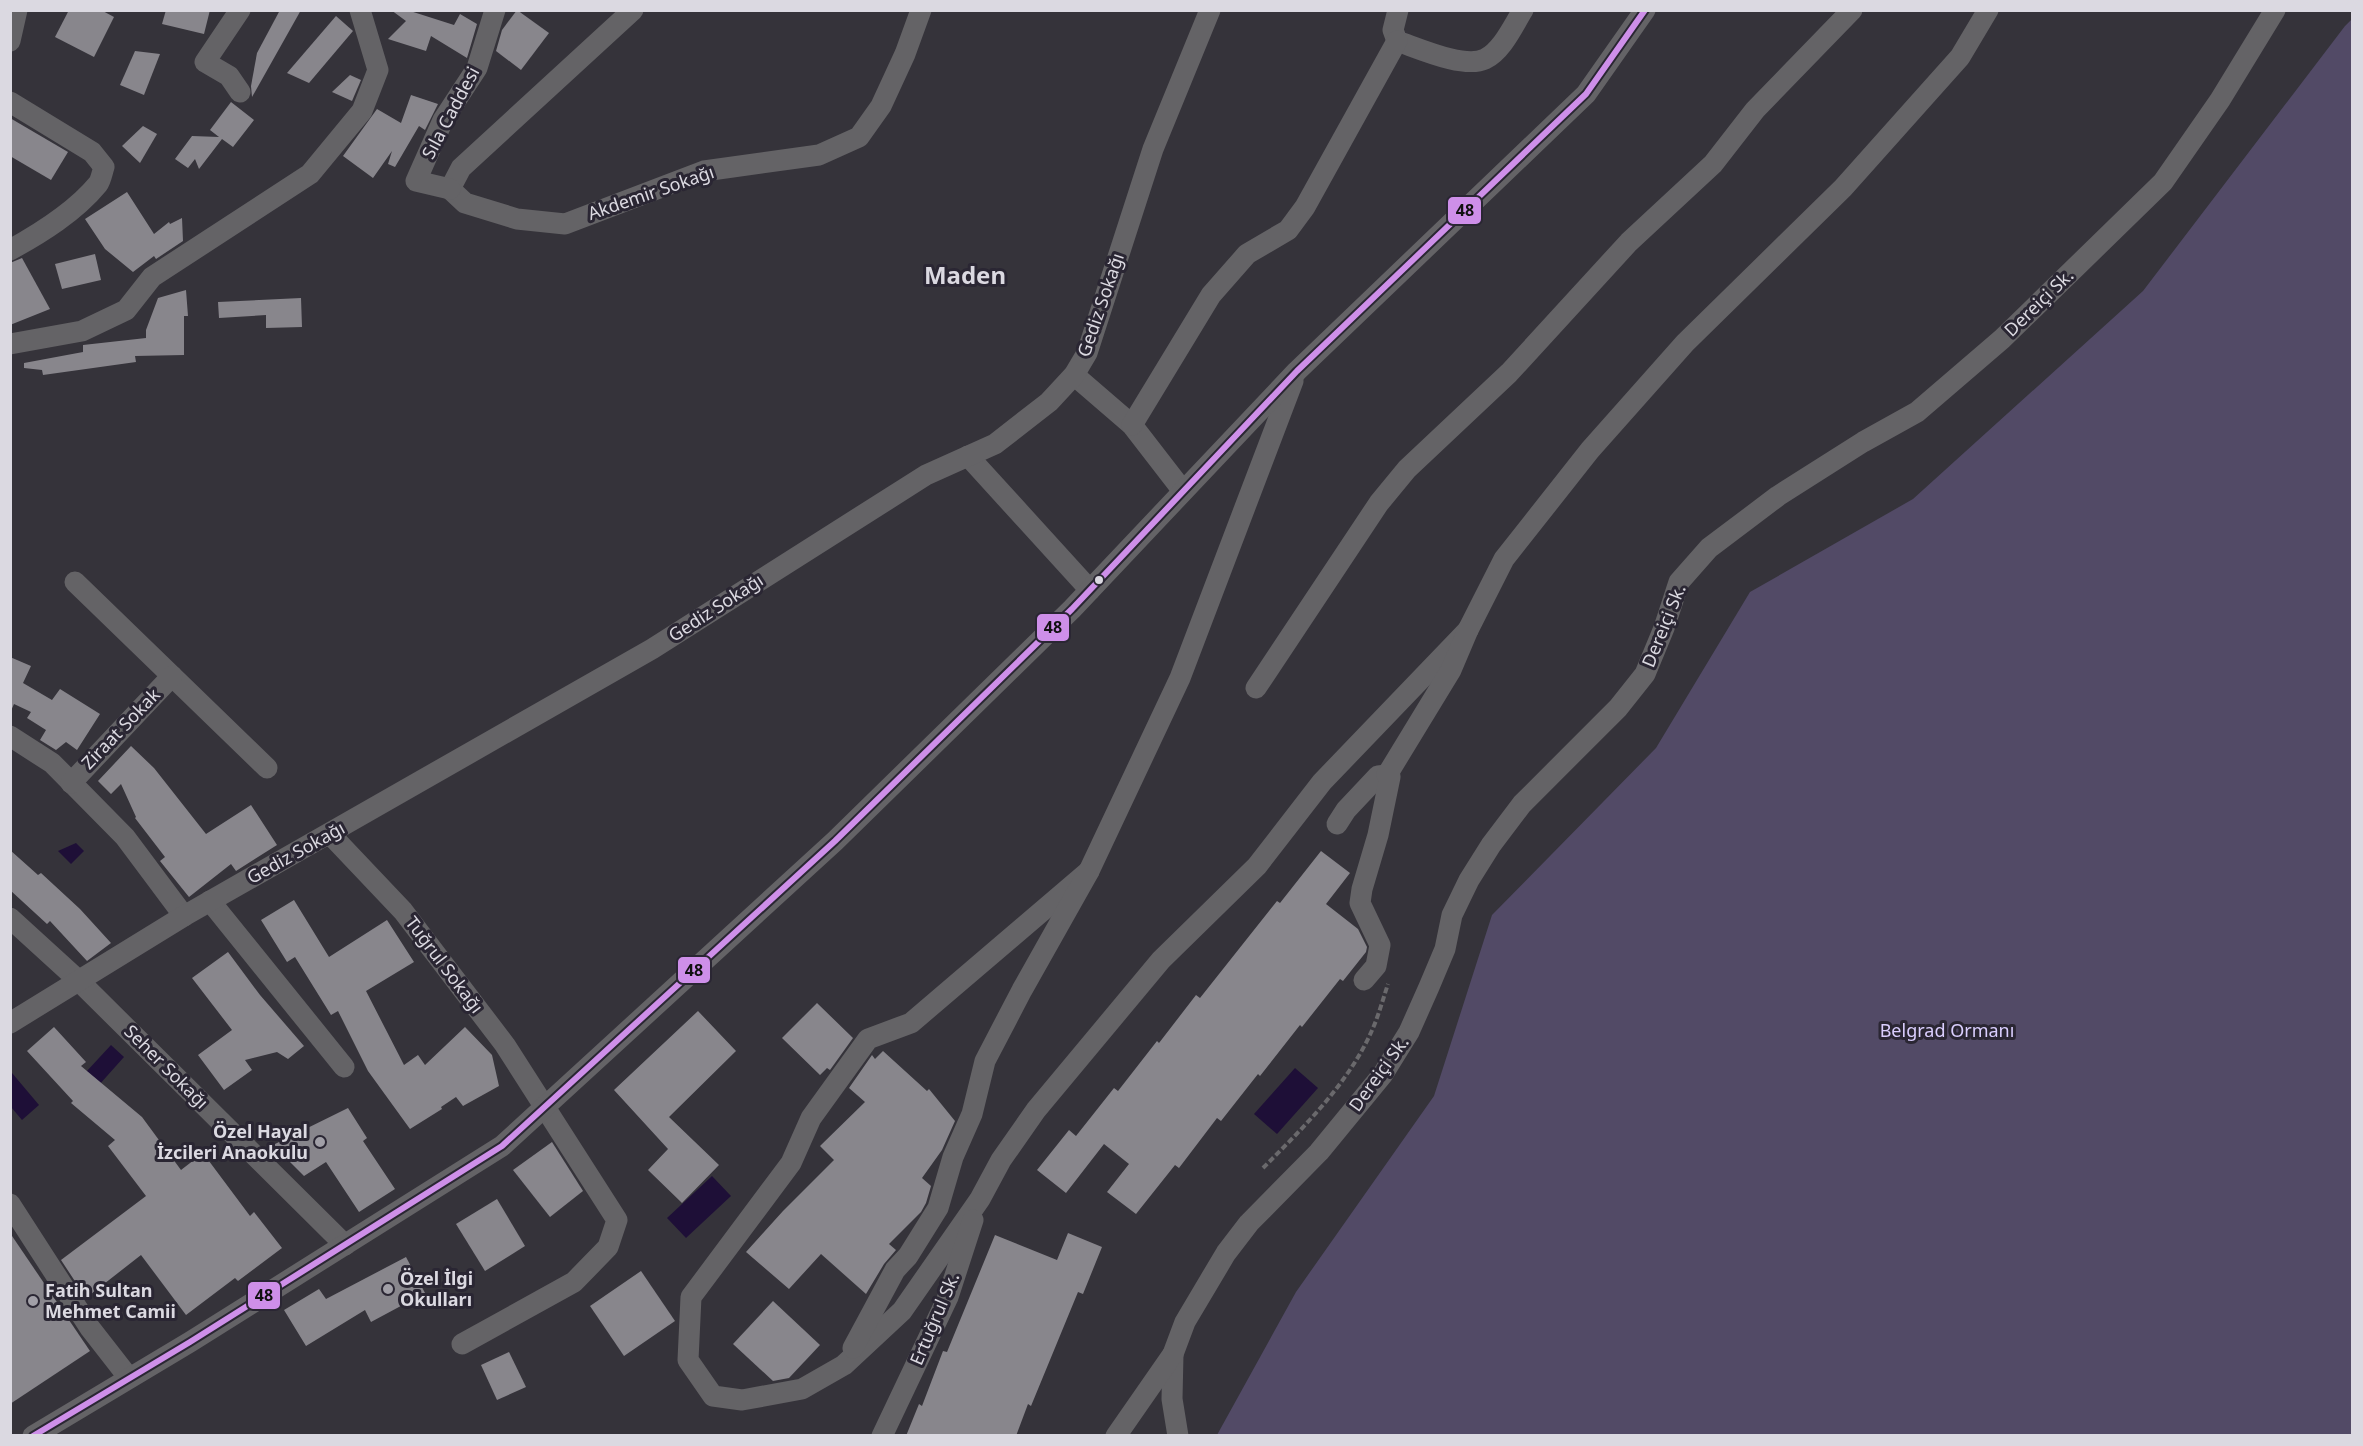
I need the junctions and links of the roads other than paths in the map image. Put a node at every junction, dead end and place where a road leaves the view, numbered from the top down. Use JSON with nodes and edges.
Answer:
{"nodes":[{"id":1,"x":17,"y":10,"type":"edge"},
{"id":2,"x":240,"y":10,"type":"edge"},
{"id":3,"x":360,"y":10,"type":"edge"},
{"id":4,"x":495,"y":10,"type":"edge"},
{"id":5,"x":633,"y":10,"type":"edge"},
{"id":6,"x":921,"y":10,"type":"edge"},
{"id":7,"x":1210,"y":10,"type":"edge"},
{"id":8,"x":1398,"y":10,"type":"edge"},
{"id":9,"x":1523,"y":10,"type":"edge"},
{"id":10,"x":1645,"y":10,"type":"edge"},
{"id":11,"x":1852,"y":10,"type":"edge"},
{"id":12,"x":1988,"y":10,"type":"edge"},
{"id":13,"x":2275,"y":10,"type":"edge"},
{"id":14,"x":10,"y":41,"type":"edge"},
{"id":15,"x":1397,"y":41,"type":"junction"},
{"id":16,"x":240,"y":92,"type":"dead end"},
{"id":17,"x":10,"y":102,"type":"edge"},
{"id":18,"x":450,"y":189,"type":"junction"},
{"id":19,"x":10,"y":250,"type":"edge"},
{"id":20,"x":10,"y":344,"type":"edge"},
{"id":21,"x":1297,"y":371,"type":"junction"},
{"id":22,"x":1074,"y":375,"type":"junction"},
{"id":23,"x":1132,"y":425,"type":"junction"},
{"id":24,"x":968,"y":456,"type":"junction"},
{"id":25,"x":1183,"y":491,"type":"junction"},
{"id":26,"x":75,"y":582,"type":"dead end"},
{"id":27,"x":1089,"y":590,"type":"junction"},
{"id":28,"x":1468,"y":630,"type":"junction"},
{"id":29,"x":172,"y":676,"type":"junction"},
{"id":30,"x":1256,"y":688,"type":"dead end"},
{"id":31,"x":10,"y":736,"type":"edge"},
{"id":32,"x":267,"y":768,"type":"dead end"},
{"id":33,"x":1387,"y":775,"type":"junction"},
{"id":34,"x":71,"y":783,"type":"junction"},
{"id":35,"x":1337,"y":824,"type":"dead end"},
{"id":36,"x":330,"y":834,"type":"junction"},
{"id":37,"x":1089,"y":871,"type":"junction"},
{"id":38,"x":210,"y":901,"type":"junction"},
{"id":39,"x":184,"y":916,"type":"junction"},
{"id":40,"x":10,"y":918,"type":"edge"},
{"id":41,"x":78,"y":980,"type":"junction"},
{"id":42,"x":1364,"y":980,"type":"dead end"},
{"id":43,"x":10,"y":1023,"type":"edge"},
{"id":44,"x":344,"y":1066,"type":"dead end"},
{"id":45,"x":544,"y":1108,"type":"junction"},
{"id":46,"x":980,"y":1199,"type":"junction"},
{"id":47,"x":10,"y":1204,"type":"edge"},
{"id":48,"x":345,"y":1245,"type":"junction"},
{"id":49,"x":462,"y":1344,"type":"dead end"},
{"id":50,"x":1173,"y":1354,"type":"junction"},
{"id":51,"x":844,"y":1365,"type":"junction"},
{"id":52,"x":129,"y":1378,"type":"junction"},
{"id":53,"x":33,"y":1436,"type":"edge"},
{"id":54,"x":882,"y":1436,"type":"edge"},
{"id":55,"x":1116,"y":1436,"type":"edge"},
{"id":56,"x":1178,"y":1436,"type":"edge"}],
"edges":[{"from":1,"to":14,"type":"street"},
{"from":2,"to":16,"type":"street"},
{"from":3,"to":20,"type":"street"},
{"from":4,"to":18,"type":"street","name":"Sıla Caddesi"},
{"from":5,"to":18,"type":"street"},
{"from":6,"to":18,"type":"street","name":"Akdemir Sokağı"},
{"from":7,"to":22,"type":"street","name":"Gediz Sokağı"},
{"from":8,"to":15,"type":"street"},
{"from":9,"to":15,"type":"street"},
{"from":10,"to":21,"type":"street"},
{"from":11,"to":30,"type":"street"},
{"from":12,"to":28,"type":"street"},
{"from":13,"to":50,"type":"street","name":"Dereiçi Sk."},
{"from":15,"to":23,"type":"street"},
{"from":17,"to":19,"type":"street"},
{"from":21,"to":25,"type":"street"},
{"from":21,"to":37,"type":"street"},
{"from":22,"to":23,"type":"street"},
{"from":22,"to":24,"type":"street","name":"Gediz Sokağı"},
{"from":23,"to":25,"type":"street"},
{"from":24,"to":27,"type":"street"},
{"from":24,"to":36,"type":"street","name":"Gediz Sokağı"},
{"from":25,"to":27,"type":"street"},
{"from":26,"to":29,"type":"street","name":"Ziraat Sokak"},
{"from":27,"to":45,"type":"street"},
{"from":28,"to":33,"type":"street"},
{"from":28,"to":46,"type":"street"},
{"from":29,"to":32,"type":"street","name":"Ziraat Sokak"},
{"from":29,"to":34,"type":"street","name":"Ziraat Sokak"},
{"from":31,"to":34,"type":"street"},
{"from":33,"to":35,"type":"street"},
{"from":33,"to":42,"type":"street"},
{"from":34,"to":39,"type":"street"},
{"from":36,"to":38,"type":"street","name":"Gediz Sokağı"},
{"from":36,"to":45,"type":"street","name":"Tuğrul Sokağı"},
{"from":37,"to":51,"type":"street"},
{"from":37,"to":51,"type":"street"},
{"from":38,"to":39,"type":"street","name":"Gediz Sokağı"},
{"from":38,"to":44,"type":"street"},
{"from":39,"to":41,"type":"street","name":"Gediz Sokağı"},
{"from":40,"to":41,"type":"street","name":"Seher Sokağı"},
{"from":41,"to":43,"type":"street","name":"Gediz Sokağı"},
{"from":41,"to":48,"type":"street","name":"Seher Sokağı"},
{"from":45,"to":48,"type":"street"},
{"from":45,"to":49,"type":"street","name":"Tuğrul Sokağı"},
{"from":46,"to":51,"type":"street"},
{"from":46,"to":54,"type":"street","name":"Ertuğrul Sk."},
{"from":47,"to":52,"type":"street"},
{"from":48,"to":52,"type":"street"},
{"from":50,"to":55,"type":"street","name":"Dereiçi Sk."},
{"from":50,"to":56,"type":"street"},
{"from":52,"to":53,"type":"street"}]}
